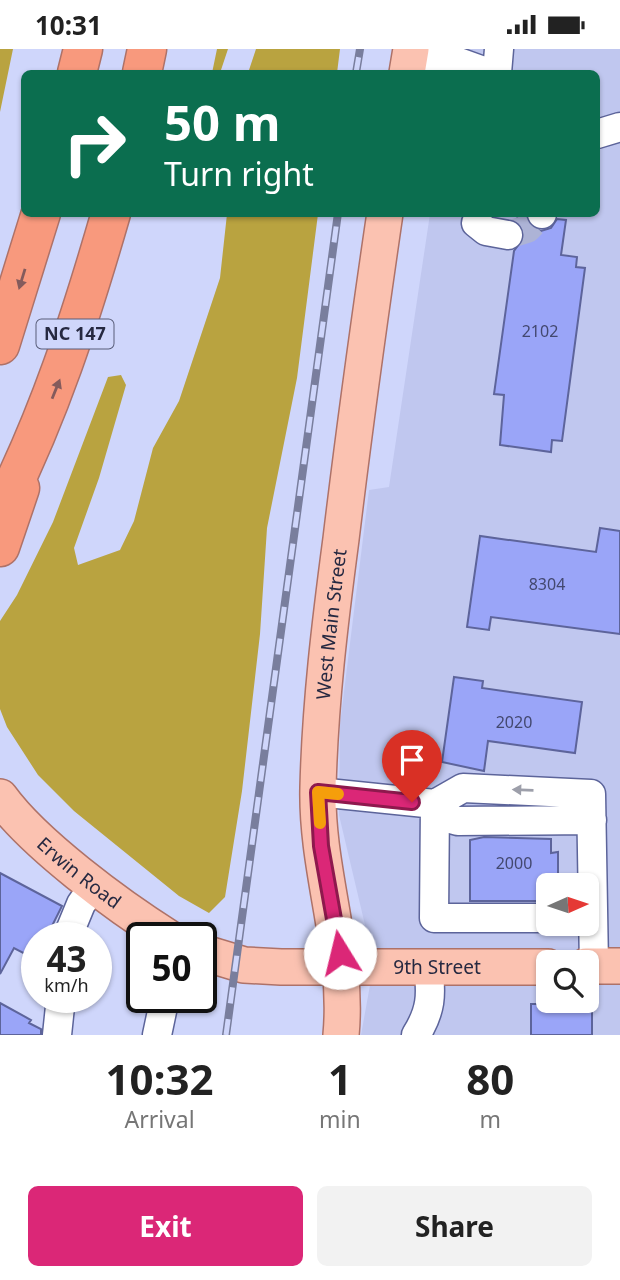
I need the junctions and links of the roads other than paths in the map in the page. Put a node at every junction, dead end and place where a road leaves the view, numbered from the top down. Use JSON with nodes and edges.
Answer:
{"nodes":[{"id":1,"x":83,"y":49,"type":"edge"},
{"id":2,"x":147,"y":49,"type":"edge"},
{"id":3,"x":499,"y":49,"type":"edge"},
{"id":4,"x":409,"y":61,"type":"edge"},
{"id":5,"x":78,"y":70,"type":"edge"},
{"id":6,"x":143,"y":70,"type":"edge"},
{"id":7,"x":481,"y":70,"type":"edge"},
{"id":8,"x":497,"y":70,"type":"edge"},
{"id":9,"x":620,"y":127,"type":"edge"},
{"id":10,"x":600,"y":133,"type":"edge"},
{"id":11,"x":40,"y":217,"type":"edge"},
{"id":12,"x":110,"y":217,"type":"edge"},
{"id":13,"x":384,"y":217,"type":"edge"},
{"id":14,"x":476,"y":223,"type":"dead end"},
{"id":15,"x":508,"y":235,"type":"dead end"},
{"id":16,"x":0,"y":345,"type":"edge"},
{"id":17,"x":30,"y":453,"type":"junction"},
{"id":18,"x":0,"y":512,"type":"edge"},
{"id":19,"x":0,"y":547,"type":"edge"},
{"id":20,"x":318,"y":792,"type":"junction"},
{"id":21,"x":0,"y":797,"type":"edge"},
{"id":22,"x":436,"y":809,"type":"junction"},
{"id":23,"x":591,"y":873,"type":"edge"},
{"id":24,"x":95,"y":884,"type":"junction"},
{"id":25,"x":536,"y":918,"type":"edge"},
{"id":26,"x":74,"y":922,"type":"edge"},
{"id":27,"x":147,"y":922,"type":"edge"},
{"id":28,"x":594,"y":936,"type":"edge"},
{"id":29,"x":217,"y":957,"type":"edge"},
{"id":30,"x":600,"y":966,"type":"edge"},
{"id":31,"x":342,"y":967,"type":"junction"},
{"id":32,"x":428,"y":967,"type":"junction"},
{"id":33,"x":536,"y":967,"type":"edge"},
{"id":34,"x":59,"y":1013,"type":"edge"},
{"id":35,"x":162,"y":1013,"type":"edge"},
{"id":36,"x":57,"y":1035,"type":"edge"},
{"id":37,"x":158,"y":1035,"type":"edge"},
{"id":38,"x":341,"y":1035,"type":"edge"},
{"id":39,"x":416,"y":1035,"type":"edge"}],
"edges":[{"from":1,"to":5,"type":"highway"},
{"from":2,"to":6,"type":"highway"},
{"from":3,"to":8,"type":"street"},
{"from":4,"to":7,"type":"street"},
{"from":9,"to":10,"type":"street"},
{"from":11,"to":16,"type":"highway","number":"NC 147","one_way":true},
{"from":17,"to":12,"type":"highway","number":"NC 147","one_way":true},
{"from":13,"to":20,"type":"main road","name":"West Main Street"},
{"from":14,"to":15,"type":"street"},
{"from":17,"to":18,"type":"highway","number":"NC 147"},
{"from":17,"to":19,"type":"highway"},
{"from":20,"to":22,"type":"street"},
{"from":20,"to":31,"type":"main road","name":"West Main Street"},
{"from":21,"to":24,"type":"main road","name":"Erwin Road"},
{"from":23,"to":22,"type":"street","one_way":true},
{"from":22,"to":25,"type":"street"},
{"from":24,"to":26,"type":"street"},
{"from":24,"to":27,"type":"main road","name":"Erwin Road"},
{"from":28,"to":30,"type":"street"},
{"from":29,"to":31,"type":"main road","name":"9th Street"},
{"from":31,"to":32,"type":"main road","name":"9th Street"},
{"from":31,"to":38,"type":"main road","name":"West Main Street"},
{"from":32,"to":33,"type":"main road","name":"9th Street"},
{"from":32,"to":39,"type":"street"},
{"from":34,"to":36,"type":"street"},
{"from":35,"to":37,"type":"street"}]}
